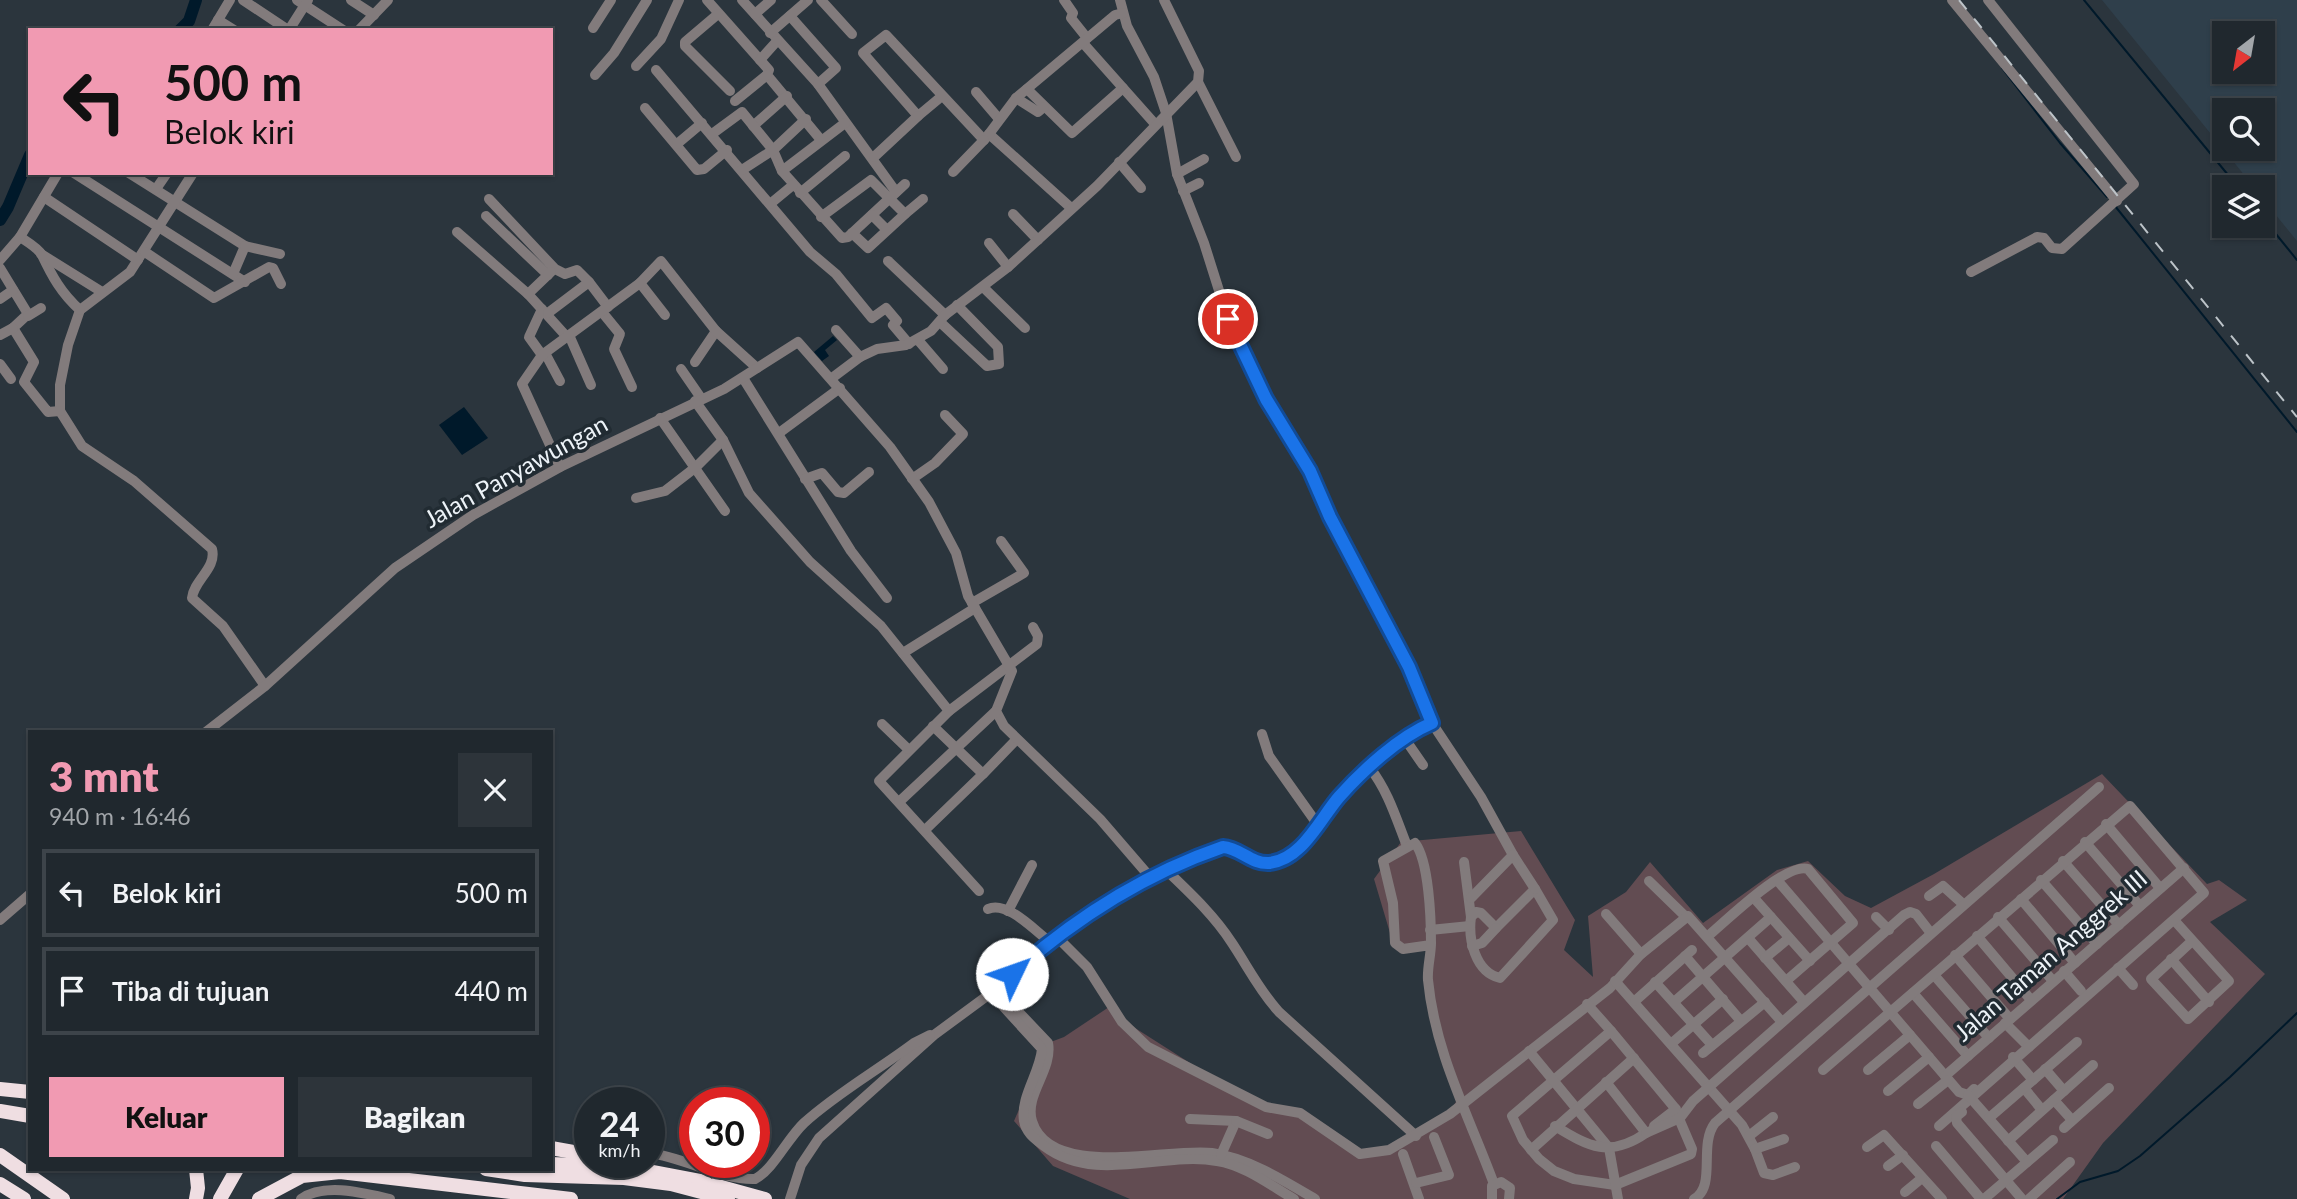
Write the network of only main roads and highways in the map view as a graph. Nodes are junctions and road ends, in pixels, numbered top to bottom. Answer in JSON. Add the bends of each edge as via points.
{"nodes":[{"id":1,"x":0,"y":1088,"type":"edge"},
{"id":2,"x":28,"y":1090,"type":"edge"},
{"id":3,"x":0,"y":1105,"type":"edge"},
{"id":4,"x":28,"y":1107,"type":"edge"},
{"id":5,"x":0,"y":1111,"type":"edge"},
{"id":6,"x":28,"y":1116,"type":"edge"},
{"id":7,"x":553,"y":1148,"type":"edge"},
{"id":8,"x":574,"y":1152,"type":"edge"},
{"id":9,"x":0,"y":1155,"type":"edge"},
{"id":10,"x":553,"y":1164,"type":"edge"},
{"id":11,"x":665,"y":1167,"type":"edge"},
{"id":12,"x":196,"y":1171,"type":"edge"},
{"id":13,"x":225,"y":1171,"type":"edge"},
{"id":14,"x":236,"y":1171,"type":"edge"},
{"id":15,"x":499,"y":1171,"type":"edge"},
{"id":16,"x":705,"y":1182,"type":"junction"},
{"id":17,"x":0,"y":1184,"type":"edge"},
{"id":18,"x":0,"y":1191,"type":"edge"},
{"id":19,"x":62,"y":1197,"type":"edge"},
{"id":20,"x":11,"y":1199,"type":"edge"},
{"id":21,"x":23,"y":1199,"type":"edge"},
{"id":22,"x":196,"y":1199,"type":"edge"},
{"id":23,"x":210,"y":1199,"type":"edge"},
{"id":24,"x":220,"y":1199,"type":"edge"},
{"id":25,"x":259,"y":1199,"type":"edge"},
{"id":26,"x":571,"y":1199,"type":"edge"},
{"id":27,"x":728,"y":1199,"type":"edge"},
{"id":28,"x":765,"y":1199,"type":"edge"}],
"edges":[{"from":1,"to":2,"type":"highway"},
{"from":3,"to":4,"type":"highway"},
{"from":5,"to":6,"type":"highway"},
{"from":7,"to":8,"type":"highway"},
{"from":9,"to":19,"type":"highway"},
{"from":10,"to":16,"type":"highway","via":[[626,1167]]},
{"from":11,"to":16,"type":"highway"},
{"from":12,"to":22,"type":"highway"},
{"from":13,"to":23,"type":"highway"},
{"from":14,"to":24,"type":"highway"},
{"from":15,"to":27,"type":"highway","via":[[624,1178]]},
{"from":16,"to":28,"type":"highway"},
{"from":17,"to":21,"type":"highway"},
{"from":18,"to":20,"type":"highway"},
{"from":25,"to":26,"type":"highway","via":[[288,1181],[325,1172]]}]}
